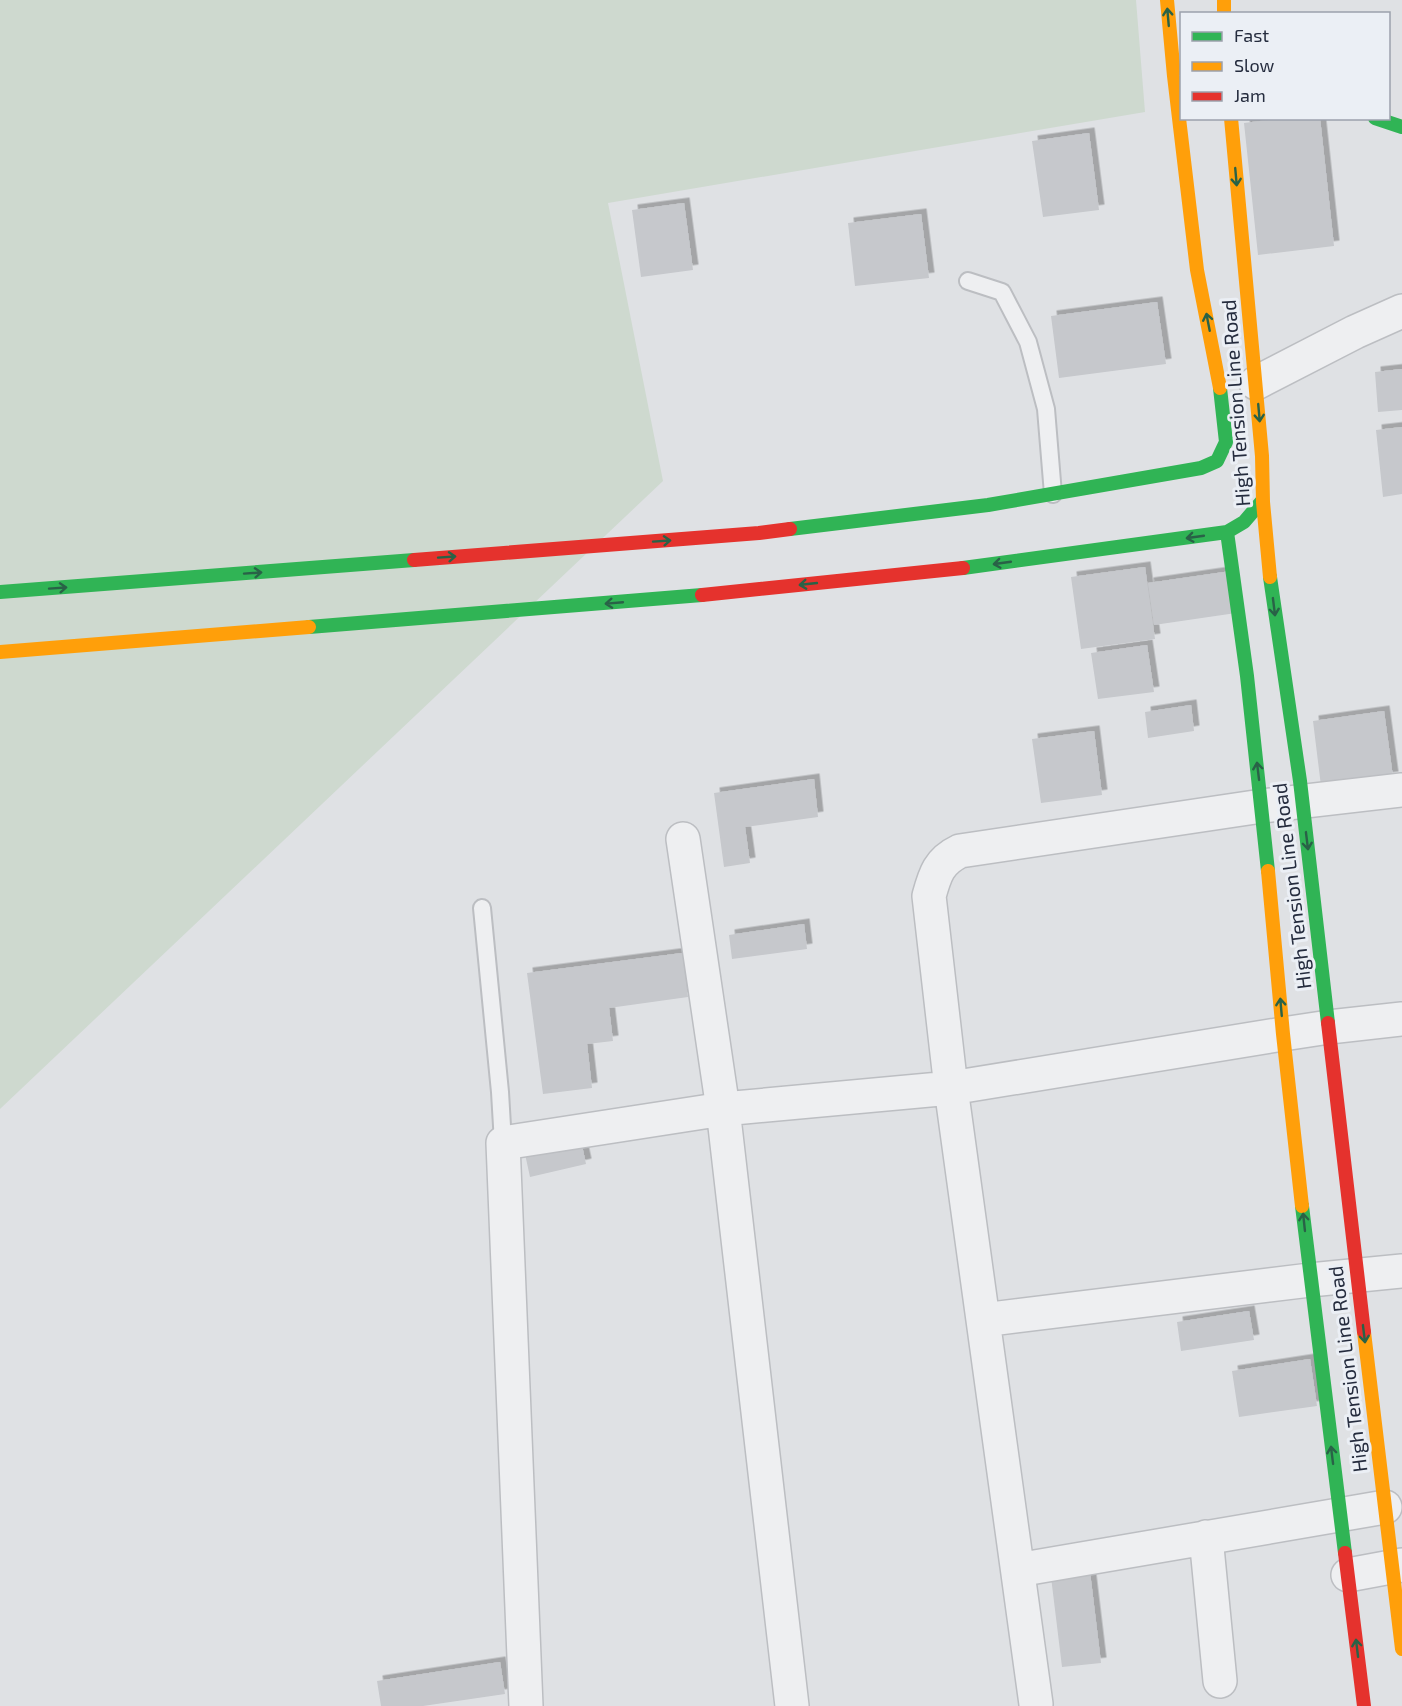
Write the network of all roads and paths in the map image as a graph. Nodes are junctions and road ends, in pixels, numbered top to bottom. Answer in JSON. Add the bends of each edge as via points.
{"nodes":[{"id":1,"x":1167,"y":0,"type":"edge"},
{"id":2,"x":1231,"y":120,"type":"edge"},
{"id":3,"x":1381,"y":120,"type":"edge"},
{"id":4,"x":1402,"y":127,"type":"edge"},
{"id":5,"x":968,"y":281,"type":"dead end"},
{"id":6,"x":1402,"y":311,"type":"edge"},
{"id":7,"x":1256,"y":382,"type":"junction"},
{"id":8,"x":1053,"y":494,"type":"junction"},
{"id":9,"x":1262,"y":501,"type":"junction"},
{"id":10,"x":1227,"y":532,"type":"junction"},
{"id":11,"x":0,"y":592,"type":"edge"},
{"id":12,"x":0,"y":652,"type":"edge"},
{"id":13,"x":1402,"y":790,"type":"edge"},
{"id":14,"x":1303,"y":801,"type":"junction"},
{"id":15,"x":1262,"y":806,"type":"junction"},
{"id":16,"x":683,"y":839,"type":"dead end"},
{"id":17,"x":482,"y":908,"type":"dead end"},
{"id":18,"x":1402,"y":1019,"type":"edge"},
{"id":19,"x":1329,"y":1027,"type":"junction"},
{"id":20,"x":1283,"y":1034,"type":"junction"},
{"id":21,"x":951,"y":1088,"type":"junction"},
{"id":22,"x":723,"y":1109,"type":"junction"},
{"id":23,"x":503,"y":1143,"type":"junction"},
{"id":24,"x":1402,"y":1271,"type":"edge"},
{"id":25,"x":1356,"y":1276,"type":"junction"},
{"id":26,"x":1310,"y":1280,"type":"junction"},
{"id":27,"x":983,"y":1320,"type":"junction"},
{"id":28,"x":1384,"y":1507,"type":"junction"},
{"id":29,"x":1340,"y":1514,"type":"junction"},
{"id":30,"x":1206,"y":1537,"type":"junction"},
{"id":31,"x":1397,"y":1566,"type":"edge"},
{"id":32,"x":1018,"y":1570,"type":"junction"},
{"id":33,"x":1347,"y":1575,"type":"junction"},
{"id":34,"x":1402,"y":1649,"type":"edge"},
{"id":35,"x":1220,"y":1681,"type":"dead end"},
{"id":36,"x":1036,"y":1704,"type":"dead end"},
{"id":37,"x":526,"y":1706,"type":"edge"},
{"id":38,"x":792,"y":1706,"type":"edge"},
{"id":39,"x":1364,"y":1706,"type":"edge"}],
"edges":[{"from":8,"to":1,"type":"main road","one_way":true,"via":[[1202,468],[1217,461],[1226,442],[1220,384],[1197,270]]},
{"from":2,"to":7,"type":"main road","name":"High Tension Line Road","one_way":true},
{"from":3,"to":4,"type":"main road"},
{"from":5,"to":8,"type":"lane","via":[[1002,292],[1028,342],[1046,409]]},
{"from":6,"to":7,"type":"street"},
{"from":7,"to":9,"type":"main road","name":"High Tension Line Road","one_way":true},
{"from":11,"to":8,"type":"main road","one_way":true,"via":[[759,533]]},
{"from":9,"to":10,"type":"main road","via":[[1244,522]]},
{"from":9,"to":14,"type":"main road","name":"High Tension Line Road","one_way":true},
{"from":10,"to":12,"type":"main road","one_way":true,"via":[[941,571],[667,599]]},
{"from":15,"to":10,"type":"main road","one_way":true},
{"from":13,"to":14,"type":"street"},
{"from":14,"to":15,"type":"street"},
{"from":14,"to":19,"type":"main road","name":"High Tension Line Road","one_way":true},
{"from":20,"to":15,"type":"main road","one_way":true},
{"from":15,"to":21,"type":"street","via":[[960,851],[942,863],[929,896]]},
{"from":16,"to":22,"type":"street"},
{"from":17,"to":23,"type":"lane"},
{"from":18,"to":19,"type":"street"},
{"from":19,"to":20,"type":"street"},
{"from":19,"to":25,"type":"main road","name":"High Tension Line Road"},
{"from":20,"to":21,"type":"street"},
{"from":26,"to":20,"type":"main road","one_way":true},
{"from":21,"to":22,"type":"street"},
{"from":21,"to":27,"type":"street"},
{"from":22,"to":23,"type":"street"},
{"from":22,"to":38,"type":"street"},
{"from":23,"to":37,"type":"street"},
{"from":24,"to":25,"type":"street"},
{"from":25,"to":26,"type":"street"},
{"from":25,"to":28,"type":"main road","name":"High Tension Line Road","one_way":true},
{"from":26,"to":27,"type":"street"},
{"from":29,"to":26,"type":"main road","one_way":true},
{"from":27,"to":32,"type":"street"},
{"from":28,"to":29,"type":"street"},
{"from":28,"to":31,"type":"main road","name":"High Tension Line Road"},
{"from":29,"to":30,"type":"street"},
{"from":29,"to":33,"type":"main road"},
{"from":30,"to":32,"type":"street"},
{"from":30,"to":35,"type":"street"},
{"from":31,"to":33,"type":"street"},
{"from":31,"to":34,"type":"main road","name":"High Tension Line Road"},
{"from":32,"to":36,"type":"street"},
{"from":39,"to":33,"type":"main road","one_way":true}]}
